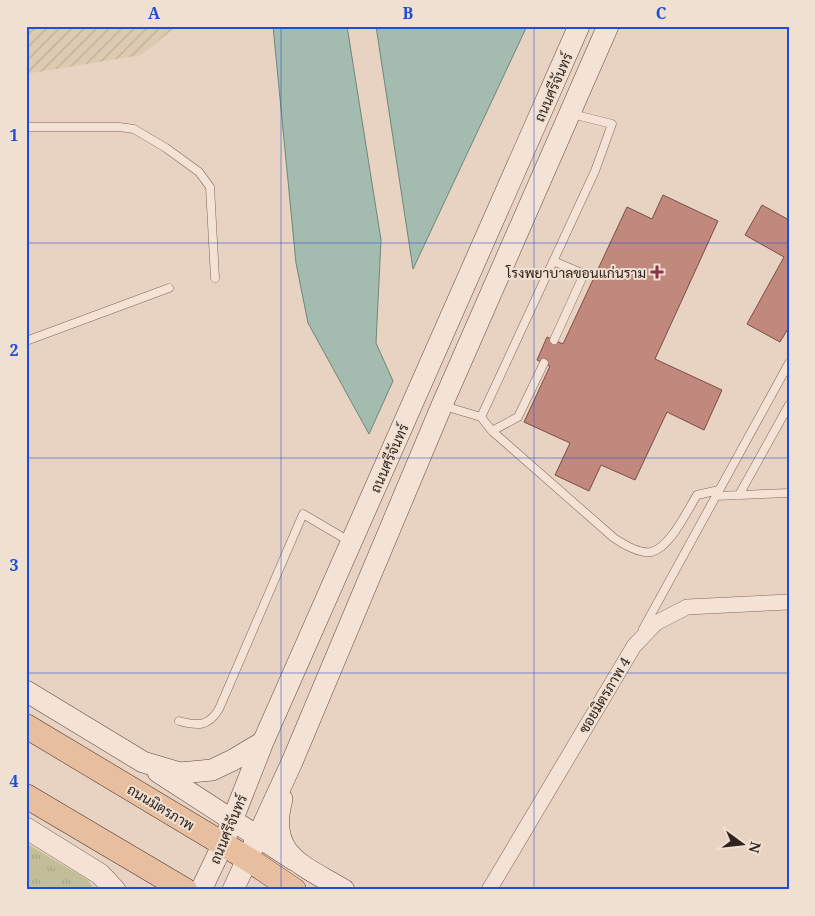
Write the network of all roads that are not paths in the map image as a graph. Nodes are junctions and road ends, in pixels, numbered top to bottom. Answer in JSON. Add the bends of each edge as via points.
{"nodes":[{"id":1,"x":579,"y":26,"type":"edge"},
{"id":2,"x":608,"y":26,"type":"edge"},
{"id":3,"x":569,"y":113,"type":"junction"},
{"id":4,"x":26,"y":127,"type":"edge"},
{"id":5,"x":553,"y":261,"type":"junction"},
{"id":6,"x":215,"y":278,"type":"dead end"},
{"id":7,"x":169,"y":288,"type":"dead end"},
{"id":8,"x":554,"y":340,"type":"dead end"},
{"id":9,"x":26,"y":342,"type":"edge"},
{"id":10,"x":544,"y":363,"type":"dead end"},
{"id":11,"x":789,"y":363,"type":"edge"},
{"id":12,"x":442,"y":405,"type":"junction"},
{"id":13,"x":789,"y":405,"type":"edge"},
{"id":14,"x":481,"y":417,"type":"junction"},
{"id":15,"x":492,"y":431,"type":"junction"},
{"id":16,"x":718,"y":493,"type":"junction"},
{"id":17,"x":789,"y":493,"type":"edge"},
{"id":18,"x":739,"y":495,"type":"junction"},
{"id":19,"x":352,"y":542,"type":"junction"},
{"id":20,"x":789,"y":602,"type":"edge"},
{"id":21,"x":634,"y":646,"type":"junction"},
{"id":22,"x":26,"y":691,"type":"edge"},
{"id":23,"x":179,"y":721,"type":"dead end"},
{"id":24,"x":26,"y":726,"type":"edge"},
{"id":25,"x":263,"y":742,"type":"junction"},
{"id":26,"x":143,"y":762,"type":"junction"},
{"id":27,"x":292,"y":762,"type":"junction"},
{"id":28,"x":26,"y":796,"type":"edge"},
{"id":29,"x":233,"y":820,"type":"junction"},
{"id":30,"x":26,"y":828,"type":"edge"},
{"id":31,"x":258,"y":837,"type":"junction"},
{"id":32,"x":223,"y":844,"type":"junction"},
{"id":33,"x":248,"y":859,"type":"junction"},
{"id":34,"x":294,"y":860,"type":"junction"},
{"id":35,"x":100,"y":874,"type":"junction"},
{"id":36,"x":115,"y":890,"type":"edge"},
{"id":37,"x":129,"y":890,"type":"edge"},
{"id":38,"x":185,"y":890,"type":"edge"},
{"id":39,"x":201,"y":890,"type":"edge"},
{"id":40,"x":233,"y":890,"type":"edge"},
{"id":41,"x":294,"y":890,"type":"edge"},
{"id":42,"x":344,"y":890,"type":"edge"},
{"id":43,"x":489,"y":890,"type":"edge"}],
"edges":[{"from":1,"to":19,"type":"main road","name":"ถนนศรีจันทร์"},
{"from":2,"to":3,"type":"main road","name":"ถนนศรีจันทร์"},
{"from":3,"to":5,"type":"lane","via":[[612,124],[595,171]]},
{"from":3,"to":12,"type":"main road","name":"ถนนศรีจันทร์"},
{"from":4,"to":6,"type":"lane","via":[[119,127],[134,130],[199,172],[210,187]]},
{"from":5,"to":8,"type":"lane","via":[[584,274]]},
{"from":5,"to":14,"type":"lane"},
{"from":7,"to":9,"type":"lane"},
{"from":10,"to":15,"type":"lane","via":[[518,417]]},
{"from":11,"to":16,"type":"lane"},
{"from":12,"to":14,"type":"lane"},
{"from":12,"to":27,"type":"main road","name":"ถนนศรีจันทร์"},
{"from":13,"to":18,"type":"lane"},
{"from":14,"to":15,"type":"lane"},
{"from":15,"to":16,"type":"lane","via":[[627,547],[650,552],[666,544],[697,496]]},
{"from":16,"to":18,"type":"lane"},
{"from":16,"to":21,"type":"lane"},
{"from":17,"to":18,"type":"lane"},
{"from":19,"to":23,"type":"lane","via":[[302,514],[219,709],[208,722]]},
{"from":19,"to":25,"type":"main road","name":"ถนนศรีจันทร์"},
{"from":20,"to":21,"type":"street","name":"ซอยมิตรภาพ 4","via":[[686,607],[656,623]]},
{"from":21,"to":43,"type":"street","name":"ซอยมิตรภาพ 4"},
{"from":22,"to":26,"type":"main road"},
{"from":24,"to":32,"type":"main road","name":"ถนนมิตรภาพ"},
{"from":25,"to":26,"type":"main road","via":[[212,770],[180,773]]},
{"from":25,"to":29,"type":"main road","name":"ถนนศรีจันทร์"},
{"from":26,"to":29,"type":"main road"},
{"from":27,"to":31,"type":"main road","name":"ถนนศรีจันทร์"},
{"from":27,"to":34,"type":"main road","via":[[278,814],[280,839]]},
{"from":28,"to":38,"type":"main road"},
{"from":29,"to":31,"type":"main road"},
{"from":29,"to":32,"type":"main road","name":"ถนนศรีจันทร์"},
{"from":30,"to":35,"type":"main road"},
{"from":31,"to":33,"type":"main road","name":"ถนนศรีจันทร์"},
{"from":31,"to":34,"type":"main road"},
{"from":32,"to":33,"type":"main road","name":"ถนนมิตรภาพ"},
{"from":32,"to":39,"type":"main road","name":"ถนนศรีจันทร์"},
{"from":33,"to":40,"type":"main road","name":"ถนนศรีจันทร์"},
{"from":33,"to":41,"type":"main road","name":"ถนนมิตรภาพ"},
{"from":34,"to":42,"type":"main road"},
{"from":35,"to":36,"type":"main road"},
{"from":35,"to":37,"type":"main road"}]}
